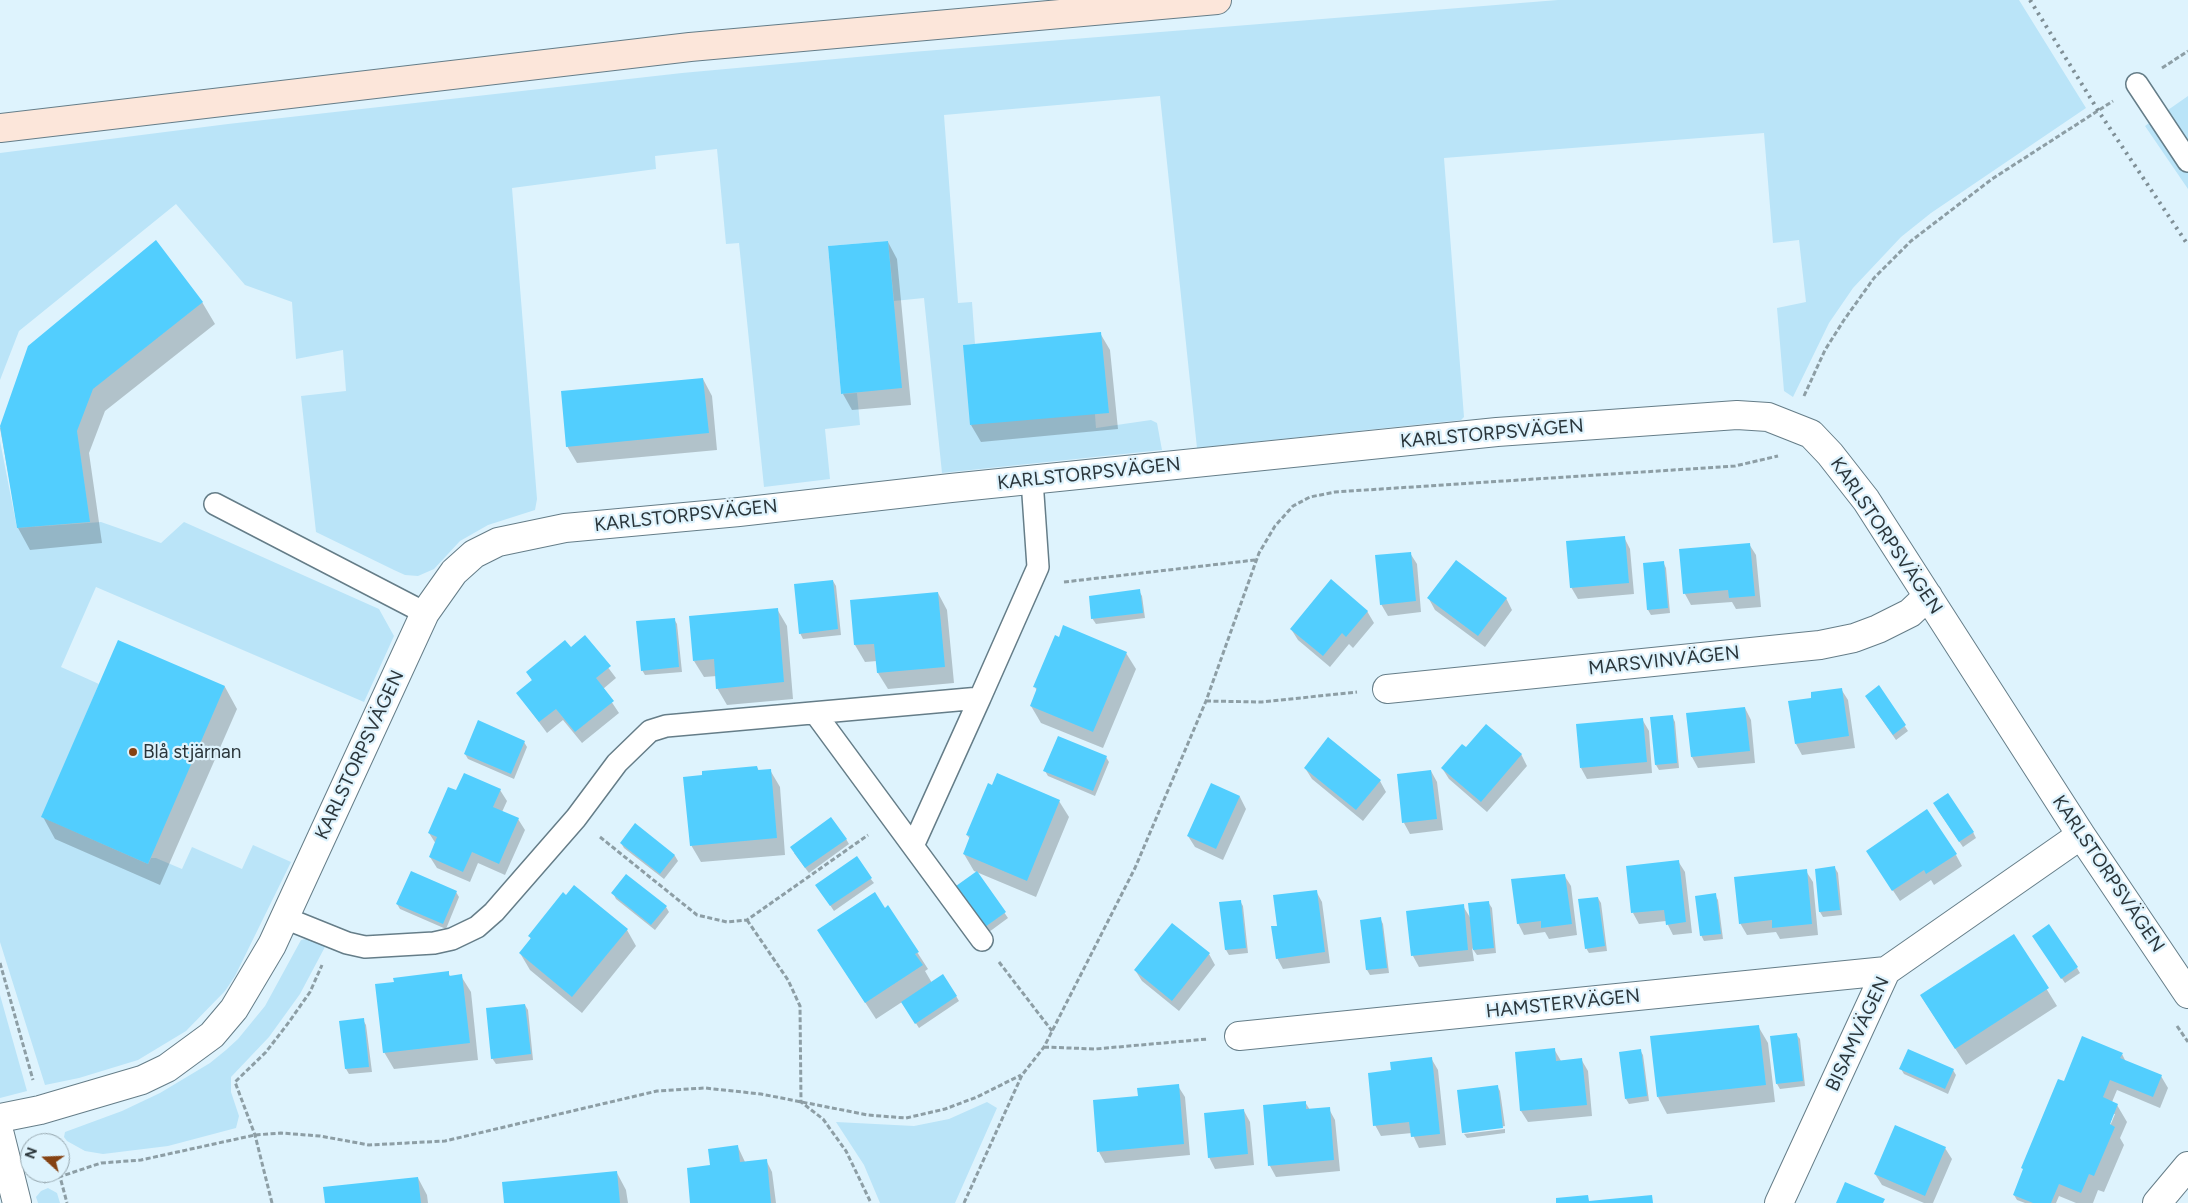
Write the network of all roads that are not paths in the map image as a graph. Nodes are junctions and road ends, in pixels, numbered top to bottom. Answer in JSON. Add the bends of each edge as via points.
{"nodes":[{"id":1,"x":1217,"y":0,"type":"edge"},
{"id":2,"x":2137,"y":84,"type":"road end"},
{"id":3,"x":0,"y":128,"type":"edge"},
{"id":4,"x":2188,"y":162,"type":"edge"},
{"id":5,"x":1032,"y":480,"type":"junction"},
{"id":6,"x":215,"y":504,"type":"dead end"},
{"id":7,"x":1928,"y":596,"type":"junction"},
{"id":8,"x":425,"y":613,"type":"junction"},
{"id":9,"x":1387,"y":688,"type":"road end"},
{"id":10,"x":980,"y":698,"type":"junction"},
{"id":11,"x":815,"y":713,"type":"junction"},
{"id":12,"x":2081,"y":835,"type":"junction"},
{"id":13,"x":912,"y":846,"type":"junction"},
{"id":14,"x":285,"y":918,"type":"junction"},
{"id":15,"x":982,"y":940,"type":"road end"},
{"id":16,"x":1886,"y":971,"type":"junction"},
{"id":17,"x":2188,"y":994,"type":"edge"},
{"id":18,"x":1239,"y":1036,"type":"road end"},
{"id":19,"x":0,"y":1118,"type":"edge"},
{"id":20,"x":0,"y":1135,"type":"edge"},
{"id":21,"x":2188,"y":1166,"type":"edge"},
{"id":22,"x":15,"y":1197,"type":"edge"},
{"id":23,"x":1780,"y":1203,"type":"edge"},
{"id":24,"x":2157,"y":1203,"type":"edge"}],
"edges":[{"from":1,"to":3,"type":"main road","via":[[690,48]]},
{"from":2,"to":4,"type":"lane"},
{"from":5,"to":7,"type":"street","name":"KARLSTORPSVÄGEN","via":[[1497,432],[1737,415],[1768,417],[1811,434],[1830,454],[1866,500]]},
{"from":5,"to":8,"type":"street","name":"KARLSTORPSVÄGEN","via":[[565,528],[533,534],[498,542],[474,554],[454,572]]},
{"from":5,"to":10,"type":"lane","via":[[1038,567]]},
{"from":6,"to":8,"type":"lane"},
{"from":7,"to":9,"type":"street","name":"MARSVINVÄGEN","via":[[1910,613],[1878,629],[1820,645]]},
{"from":7,"to":12,"type":"street","name":"KARLSTORPSVÄGEN"},
{"from":8,"to":14,"type":"street","name":"KARLSTORPSVÄGEN"},
{"from":10,"to":11,"type":"lane"},
{"from":10,"to":13,"type":"lane"},
{"from":11,"to":13,"type":"lane"},
{"from":11,"to":14,"type":"lane","via":[[666,726],[650,731],[612,769],[576,818],[494,912],[460,936],[434,943],[378,948],[334,938]]},
{"from":12,"to":16,"type":"street","name":"BISAMVÄGEN"},
{"from":12,"to":17,"type":"street","name":"KARLSTORPSVÄGEN"},
{"from":13,"to":15,"type":"lane"},
{"from":14,"to":19,"type":"street","name":"KARLSTORPSVÄGEN","via":[[234,1009],[193,1050],[142,1080],[40,1110]]},
{"from":16,"to":18,"type":"street","name":"HAMSTERVÄGEN"},
{"from":16,"to":23,"type":"street","name":"BISAMVÄGEN"},
{"from":20,"to":22,"type":"street"},
{"from":21,"to":24,"type":"street"}]}
